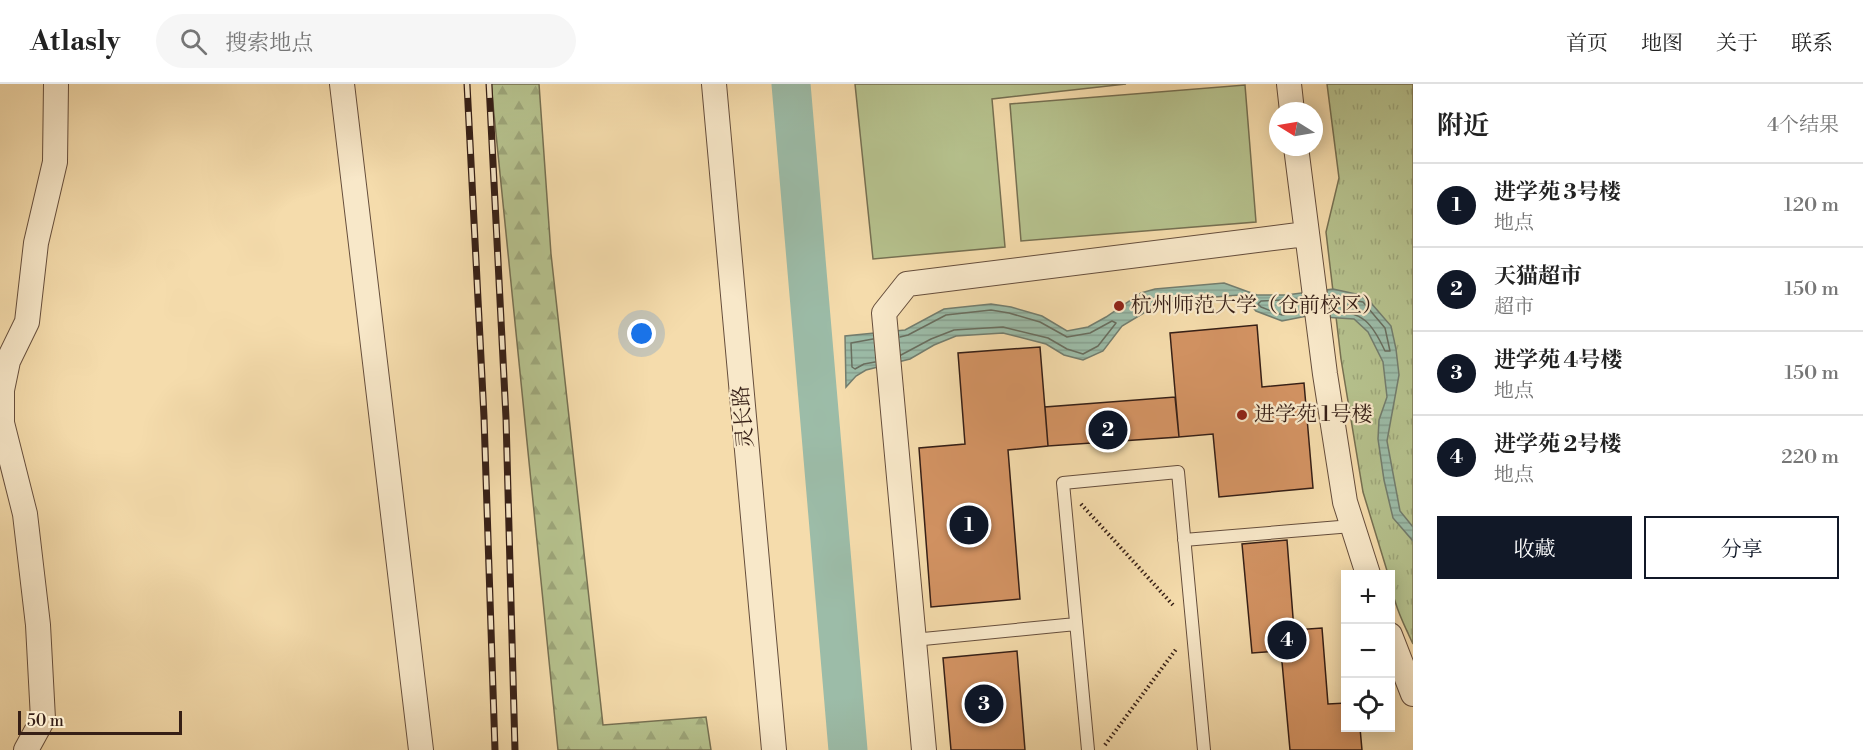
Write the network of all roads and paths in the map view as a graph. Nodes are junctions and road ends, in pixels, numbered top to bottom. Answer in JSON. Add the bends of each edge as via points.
{"nodes":[{"id":1,"x":56,"y":84,"type":"edge"},
{"id":2,"x":342,"y":84,"type":"edge"},
{"id":3,"x":714,"y":84,"type":"edge"},
{"id":4,"x":1289,"y":84,"type":"edge"},
{"id":5,"x":1291,"y":102,"type":"edge"},
{"id":6,"x":1297,"y":156,"type":"edge"},
{"id":7,"x":1306,"y":235,"type":"junction"},
{"id":8,"x":1063,"y":483,"type":"junction"},
{"id":9,"x":1352,"y":526,"type":"junction"},
{"id":10,"x":1184,"y":540,"type":"junction"},
{"id":11,"x":1367,"y":570,"type":"edge"},
{"id":12,"x":1076,"y":624,"type":"junction"},
{"id":13,"x":1193,"y":627,"type":"junction"},
{"id":14,"x":913,"y":640,"type":"junction"},
{"id":15,"x":1395,"y":648,"type":"edge"},
{"id":16,"x":1413,"y":694,"type":"edge"},
{"id":17,"x":26,"y":750,"type":"edge"},
{"id":18,"x":421,"y":750,"type":"edge"},
{"id":19,"x":774,"y":750,"type":"edge"},
{"id":20,"x":924,"y":750,"type":"edge"},
{"id":21,"x":1088,"y":750,"type":"edge"},
{"id":22,"x":1101,"y":750,"type":"edge"},
{"id":23,"x":1204,"y":750,"type":"edge"}],
"edges":[{"from":1,"to":17,"type":"street","via":[[55,162],[36,243],[27,322],[8,361],[2,390],[2,423],[25,514],[38,625],[43,719]]},
{"from":2,"to":18,"type":"street"},
{"from":3,"to":19,"type":"street","name":"灵长路"},
{"from":4,"to":5,"type":"street"},
{"from":6,"to":7,"type":"street"},
{"from":7,"to":9,"type":"street","via":[[1345,502]]},
{"from":7,"to":14,"type":"street","via":[[907,284],[884,313]]},
{"from":8,"to":10,"type":"lane","via":[[1178,472]]},
{"from":8,"to":12,"type":"lane"},
{"from":8,"to":13,"type":"path"},
{"from":9,"to":10,"type":"lane"},
{"from":9,"to":11,"type":"street"},
{"from":10,"to":13,"type":"lane"},
{"from":12,"to":14,"type":"lane"},
{"from":12,"to":21,"type":"lane"},
{"from":13,"to":22,"type":"path"},
{"from":13,"to":23,"type":"lane"},
{"from":14,"to":20,"type":"street"},
{"from":15,"to":16,"type":"street"}]}
